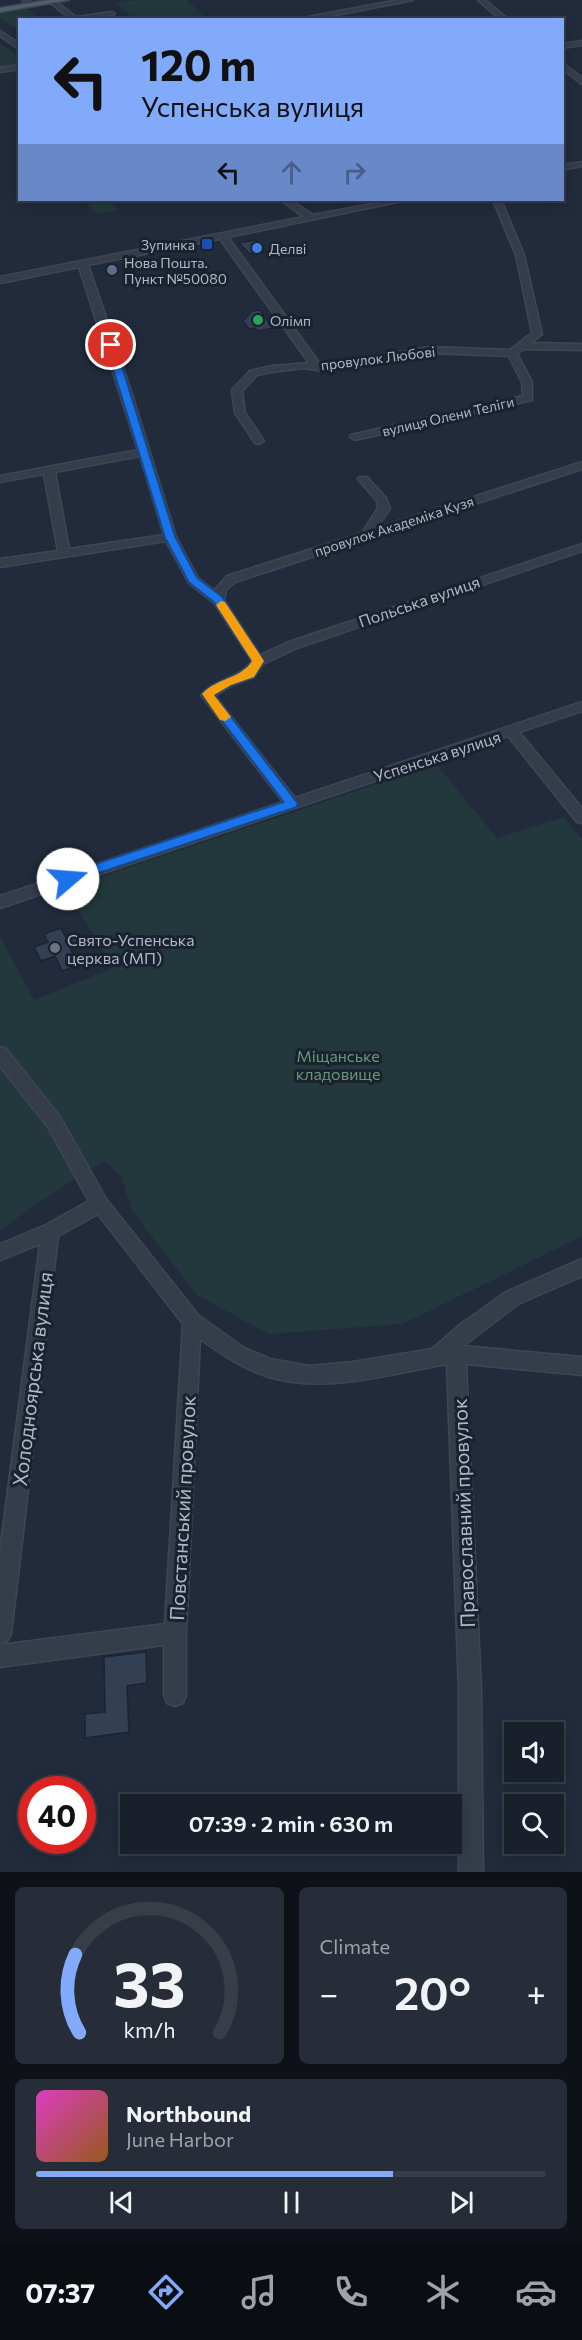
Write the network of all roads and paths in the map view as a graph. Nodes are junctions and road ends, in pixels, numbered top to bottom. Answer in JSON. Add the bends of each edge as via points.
{"nodes":[{"id":1,"x":65,"y":0,"type":"edge"},
{"id":2,"x":410,"y":0,"type":"edge"},
{"id":3,"x":481,"y":0,"type":"edge"},
{"id":4,"x":53,"y":2,"type":"junction"},
{"id":5,"x":28,"y":3,"type":"edge"},
{"id":6,"x":0,"y":10,"type":"edge"},
{"id":7,"x":112,"y":14,"type":"dead end"},
{"id":8,"x":74,"y":18,"type":"edge"},
{"id":9,"x":82,"y":18,"type":"edge"},
{"id":10,"x":306,"y":18,"type":"edge"},
{"id":11,"x":504,"y":18,"type":"edge"},
{"id":12,"x":0,"y":33,"type":"edge"},
{"id":13,"x":582,"y":43,"type":"edge"},
{"id":14,"x":18,"y":46,"type":"edge"},
{"id":15,"x":564,"y":46,"type":"edge"},
{"id":16,"x":18,"y":67,"type":"edge"},
{"id":17,"x":564,"y":67,"type":"edge"},
{"id":18,"x":0,"y":70,"type":"edge"},
{"id":19,"x":582,"y":82,"type":"edge"},
{"id":20,"x":582,"y":164,"type":"edge"},
{"id":21,"x":564,"y":168,"type":"edge"},
{"id":22,"x":286,"y":201,"type":"edge"},
{"id":23,"x":398,"y":201,"type":"edge"},
{"id":24,"x":497,"y":201,"type":"edge"},
{"id":25,"x":312,"y":219,"type":"junction"},
{"id":26,"x":223,"y":237,"type":"junction"},
{"id":27,"x":83,"y":264,"type":"junction"},
{"id":28,"x":0,"y":269,"type":"edge"},
{"id":29,"x":3,"y":279,"type":"edge"},
{"id":30,"x":582,"y":347,"type":"edge"},
{"id":31,"x":517,"y":349,"type":"junction"},
{"id":32,"x":316,"y":366,"type":"junction"},
{"id":33,"x":355,"y":437,"type":"dead end"},
{"id":34,"x":259,"y":441,"type":"dead end"},
{"id":35,"x":143,"y":452,"type":"junction"},
{"id":36,"x":582,"y":465,"type":"edge"},
{"id":37,"x":49,"y":470,"type":"junction"},
{"id":38,"x":0,"y":479,"type":"edge"},
{"id":39,"x":363,"y":479,"type":"dead end"},
{"id":40,"x":170,"y":537,"type":"junction"},
{"id":41,"x":365,"y":537,"type":"junction"},
{"id":42,"x":582,"y":548,"type":"edge"},
{"id":43,"x":64,"y":554,"type":"junction"},
{"id":44,"x":0,"y":563,"type":"edge"},
{"id":45,"x":218,"y":600,"type":"junction"},
{"id":46,"x":258,"y":661,"type":"junction"},
{"id":47,"x":582,"y":706,"type":"edge"},
{"id":48,"x":511,"y":731,"type":"junction"},
{"id":49,"x":292,"y":804,"type":"junction"},
{"id":50,"x":582,"y":818,"type":"edge"},
{"id":51,"x":0,"y":902,"type":"edge"},
{"id":52,"x":0,"y":1054,"type":"edge"},
{"id":53,"x":100,"y":1204,"type":"junction"},
{"id":54,"x":50,"y":1232,"type":"junction"},
{"id":55,"x":0,"y":1252,"type":"edge"},
{"id":56,"x":582,"y":1267,"type":"edge"},
{"id":57,"x":192,"y":1322,"type":"junction"},
{"id":58,"x":447,"y":1355,"type":"junction"},
{"id":59,"x":582,"y":1366,"type":"edge"},
{"id":60,"x":175,"y":1633,"type":"junction"},
{"id":61,"x":0,"y":1634,"type":"edge"},
{"id":62,"x":0,"y":1656,"type":"edge"},
{"id":63,"x":175,"y":1695,"type":"dead end"},
{"id":64,"x":471,"y":1872,"type":"edge"}],
"edges":[{"from":1,"to":4,"type":"main road"},
{"from":2,"to":10,"type":"street"},
{"from":3,"to":11,"type":"street"},
{"from":4,"to":5,"type":"main road"},
{"from":4,"to":8,"type":"street"},
{"from":5,"to":6,"type":"main road"},
{"from":7,"to":9,"type":"street"},
{"from":12,"to":14,"type":"street"},
{"from":13,"to":15,"type":"street"},
{"from":16,"to":18,"type":"street"},
{"from":17,"to":19,"type":"street"},
{"from":20,"to":21,"type":"street"},
{"from":22,"to":25,"type":"street"},
{"from":23,"to":25,"type":"street"},
{"from":24,"to":31,"type":"street","via":[[521,256],[537,334]]},
{"from":25,"to":26,"type":"street"},
{"from":26,"to":27,"type":"street"},
{"from":26,"to":32,"type":"street"},
{"from":27,"to":29,"type":"street"},
{"from":27,"to":35,"type":"street"},
{"from":28,"to":29,"type":"street"},
{"from":30,"to":31,"type":"street","name":"провулок Любові"},
{"from":31,"to":32,"type":"street","name":"провулок Любові","via":[[431,350],[324,368]]},
{"from":31,"to":33,"type":"street","name":"вулиця Олени Теліги","via":[[528,398]]},
{"from":32,"to":34,"type":"street","name":"провулок Любові","via":[[254,373],[237,390],[240,413]]},
{"from":35,"to":37,"type":"street"},
{"from":35,"to":40,"type":"street"},
{"from":36,"to":41,"type":"street","name":"провулок Академіка Кузя"},
{"from":37,"to":38,"type":"street"},
{"from":37,"to":43,"type":"street"},
{"from":39,"to":41,"type":"street","via":[[382,500],[384,508]]},
{"from":40,"to":43,"type":"street"},
{"from":40,"to":45,"type":"street","via":[[193,580]]},
{"from":41,"to":45,"type":"street","name":"провулок Академіка Кузя","via":[[231,579],[220,589]]},
{"from":42,"to":46,"type":"street","name":"Польська вулиця","via":[[303,641]]},
{"from":43,"to":44,"type":"street"},
{"from":45,"to":46,"type":"street"},
{"from":46,"to":49,"type":"street","via":[[250,674],[207,694]]},
{"from":47,"to":48,"type":"street","name":"Успенська вулиця"},
{"from":48,"to":49,"type":"street","name":"Успенська вулиця"},
{"from":48,"to":50,"type":"street"},
{"from":49,"to":51,"type":"street","name":"Успенська вулиця"},
{"from":52,"to":53,"type":"street","via":[[54,1122]]},
{"from":53,"to":54,"type":"street"},
{"from":53,"to":57,"type":"street"},
{"from":54,"to":55,"type":"street"},
{"from":54,"to":61,"type":"street","name":"Холодноярська вулиця"},
{"from":56,"to":58,"type":"street","via":[[512,1298],[468,1330]]},
{"from":57,"to":58,"type":"street","via":[[237,1354],[269,1368],[309,1375]]},
{"from":57,"to":60,"type":"street","name":"Повстанський провулок"},
{"from":58,"to":59,"type":"street"},
{"from":58,"to":64,"type":"street","name":"Православний провулок","via":[[470,1690]]},
{"from":60,"to":62,"type":"street"},
{"from":60,"to":63,"type":"street","name":"Повстанський провулок"}]}
